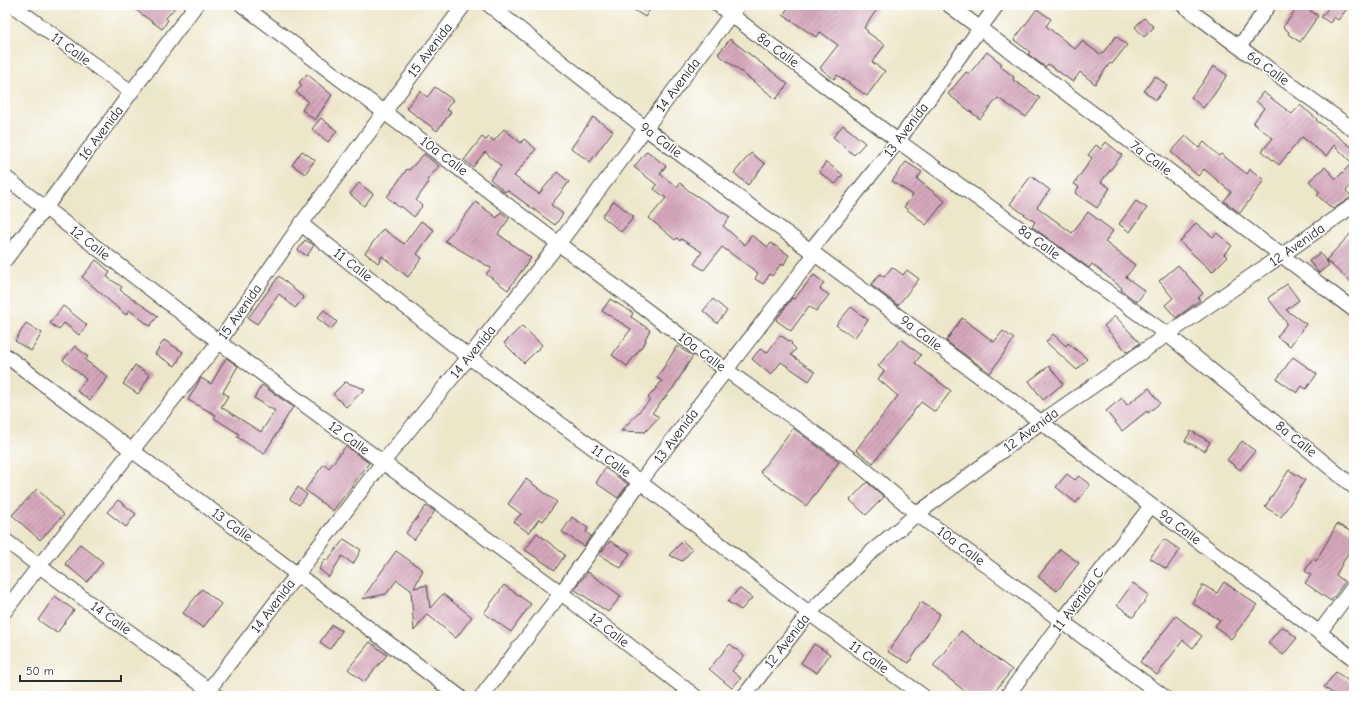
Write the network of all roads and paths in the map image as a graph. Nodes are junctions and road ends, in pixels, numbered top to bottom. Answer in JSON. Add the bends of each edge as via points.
{"nodes":[{"id":1,"x":12,"y":5,"type":"edge"},
{"id":2,"x":196,"y":5,"type":"edge"},
{"id":3,"x":242,"y":5,"type":"edge"},
{"id":4,"x":464,"y":5,"type":"edge"},
{"id":5,"x":489,"y":5,"type":"edge"},
{"id":6,"x":718,"y":5,"type":"edge"},
{"id":7,"x":949,"y":5,"type":"edge"},
{"id":8,"x":997,"y":5,"type":"edge"},
{"id":9,"x":1183,"y":5,"type":"edge"},
{"id":10,"x":1269,"y":5,"type":"edge"},
{"id":11,"x":735,"y":10,"type":"edge"},
{"id":12,"x":980,"y":28,"type":"junction"},
{"id":13,"x":1239,"y":47,"type":"junction"},
{"id":14,"x":131,"y":92,"type":"junction"},
{"id":15,"x":385,"y":111,"type":"junction"},
{"id":16,"x":645,"y":128,"type":"junction"},
{"id":17,"x":1354,"y":130,"type":"edge"},
{"id":18,"x":898,"y":141,"type":"junction"},
{"id":19,"x":5,"y":177,"type":"edge"},
{"id":20,"x":1354,"y":204,"type":"edge"},
{"id":21,"x":45,"y":208,"type":"junction"},
{"id":22,"x":301,"y":224,"type":"junction"},
{"id":23,"x":559,"y":243,"type":"junction"},
{"id":24,"x":812,"y":252,"type":"junction"},
{"id":25,"x":1281,"y":256,"type":"junction"},
{"id":26,"x":5,"y":260,"type":"edge"},
{"id":27,"x":1354,"y":310,"type":"edge"},
{"id":28,"x":1168,"y":335,"type":"junction"},
{"id":29,"x":219,"y":342,"type":"junction"},
{"id":30,"x":5,"y":354,"type":"edge"},
{"id":31,"x":470,"y":357,"type":"junction"},
{"id":32,"x":726,"y":370,"type":"junction"},
{"id":33,"x":1042,"y":422,"type":"junction"},
{"id":34,"x":131,"y":450,"type":"junction"},
{"id":35,"x":382,"y":462,"type":"junction"},
{"id":36,"x":640,"y":482,"type":"junction"},
{"id":37,"x":1354,"y":487,"type":"edge"},
{"id":38,"x":1151,"y":506,"type":"junction"},
{"id":39,"x":917,"y":514,"type":"junction"},
{"id":40,"x":5,"y":540,"type":"edge"},
{"id":41,"x":39,"y":566,"type":"junction"},
{"id":42,"x":298,"y":573,"type":"junction"},
{"id":43,"x":1354,"y":586,"type":"edge"},
{"id":44,"x":561,"y":593,"type":"junction"},
{"id":45,"x":5,"y":611,"type":"edge"},
{"id":46,"x":809,"y":613,"type":"junction"},
{"id":47,"x":1062,"y":621,"type":"junction"},
{"id":48,"x":1319,"y":633,"type":"junction"},
{"id":49,"x":1354,"y":659,"type":"edge"},
{"id":50,"x":210,"y":694,"type":"edge"},
{"id":51,"x":459,"y":696,"type":"edge"},
{"id":52,"x":482,"y":696,"type":"edge"},
{"id":53,"x":695,"y":696,"type":"edge"},
{"id":54,"x":744,"y":696,"type":"edge"},
{"id":55,"x":923,"y":696,"type":"edge"},
{"id":56,"x":1007,"y":696,"type":"edge"},
{"id":57,"x":1163,"y":696,"type":"edge"}],
"edges":[{"from":1,"to":14,"type":"street","name":"11 Calle"},
{"from":2,"to":14,"type":"street","name":"16 Avenida"},
{"from":3,"to":15,"type":"street","name":"10a Calle"},
{"from":4,"to":15,"type":"street","name":"15 Avenida"},
{"from":5,"to":16,"type":"street","name":"9a Calle"},
{"from":6,"to":11,"type":"street","name":"8a Calle"},
{"from":7,"to":12,"type":"street","name":"7a Calle"},
{"from":8,"to":12,"type":"street","name":"13 Avenida"},
{"from":9,"to":13,"type":"street","name":"6a Calle"},
{"from":10,"to":13,"type":"street"},
{"from":11,"to":16,"type":"street","name":"14 Avenida"},
{"from":11,"to":18,"type":"street","name":"8a Calle"},
{"from":12,"to":18,"type":"street","name":"13 Avenida"},
{"from":12,"to":25,"type":"street","name":"7a Calle"},
{"from":13,"to":17,"type":"street","name":"6a Calle"},
{"from":14,"to":21,"type":"street","name":"16 Avenida"},
{"from":15,"to":22,"type":"street","name":"15 Avenida"},
{"from":15,"to":23,"type":"street","name":"10a Calle"},
{"from":16,"to":23,"type":"street","name":"14 Avenida"},
{"from":16,"to":24,"type":"street","name":"9a Calle"},
{"from":18,"to":24,"type":"street","name":"13 Avenida"},
{"from":18,"to":28,"type":"street","name":"8a Calle"},
{"from":19,"to":21,"type":"street","name":"12 Calle"},
{"from":20,"to":25,"type":"street","name":"12 Avenida"},
{"from":21,"to":26,"type":"street","name":"16 Avenida"},
{"from":21,"to":29,"type":"street","name":"12 Calle"},
{"from":22,"to":29,"type":"street","name":"15 Avenida"},
{"from":22,"to":31,"type":"street","name":"11 Calle"},
{"from":23,"to":31,"type":"street","name":"14 Avenida"},
{"from":23,"to":32,"type":"street","name":"10a Calle"},
{"from":24,"to":32,"type":"street","name":"13 Avenida"},
{"from":24,"to":33,"type":"street","name":"9a Calle"},
{"from":25,"to":27,"type":"street","name":"7a Calle"},
{"from":25,"to":28,"type":"street","name":"12 Avenida"},
{"from":28,"to":33,"type":"street","name":"12 Avenida"},
{"from":28,"to":37,"type":"street","name":"8a Calle"},
{"from":29,"to":34,"type":"street","name":"15 Avenida"},
{"from":29,"to":35,"type":"street","name":"12 Calle"},
{"from":30,"to":34,"type":"street","name":"13 Calle"},
{"from":31,"to":35,"type":"street","name":"14 Avenida"},
{"from":31,"to":36,"type":"street","name":"11 Calle"},
{"from":32,"to":36,"type":"street","name":"13 Avenida"},
{"from":32,"to":39,"type":"street","name":"10a Calle","via":[[861,466]]},
{"from":33,"to":38,"type":"street","name":"9a Calle"},
{"from":33,"to":39,"type":"street","name":"12 Avenida"},
{"from":34,"to":41,"type":"street","name":"15 Avenida"},
{"from":34,"to":42,"type":"street","name":"13 Calle"},
{"from":35,"to":42,"type":"street","name":"14 Avenida"},
{"from":35,"to":44,"type":"street","name":"12 Calle"},
{"from":36,"to":44,"type":"street","name":"13 Avenida"},
{"from":36,"to":46,"type":"street","name":"11 Calle"},
{"from":38,"to":47,"type":"street","name":"11 Avenida C"},
{"from":38,"to":48,"type":"street","name":"9a Calle"},
{"from":39,"to":46,"type":"street","name":"12 Avenida","via":[[869,554]]},
{"from":39,"to":47,"type":"street","name":"10a Calle"},
{"from":40,"to":41,"type":"street","name":"14 Calle"},
{"from":41,"to":45,"type":"street","name":"15 Avenida"},
{"from":41,"to":50,"type":"street","name":"14 Calle"},
{"from":42,"to":50,"type":"street","name":"14 Avenida"},
{"from":42,"to":51,"type":"street","name":"13 Calle"},
{"from":43,"to":48,"type":"street"},
{"from":44,"to":52,"type":"street","name":"13 Avenida"},
{"from":44,"to":53,"type":"street","name":"12 Calle"},
{"from":46,"to":54,"type":"street","name":"12 Avenida"},
{"from":46,"to":55,"type":"street","name":"11 Calle"},
{"from":47,"to":56,"type":"street","name":"11 Avenida C"},
{"from":47,"to":57,"type":"street","name":"10a Calle"},
{"from":48,"to":49,"type":"street","name":"9a Calle"}]}
